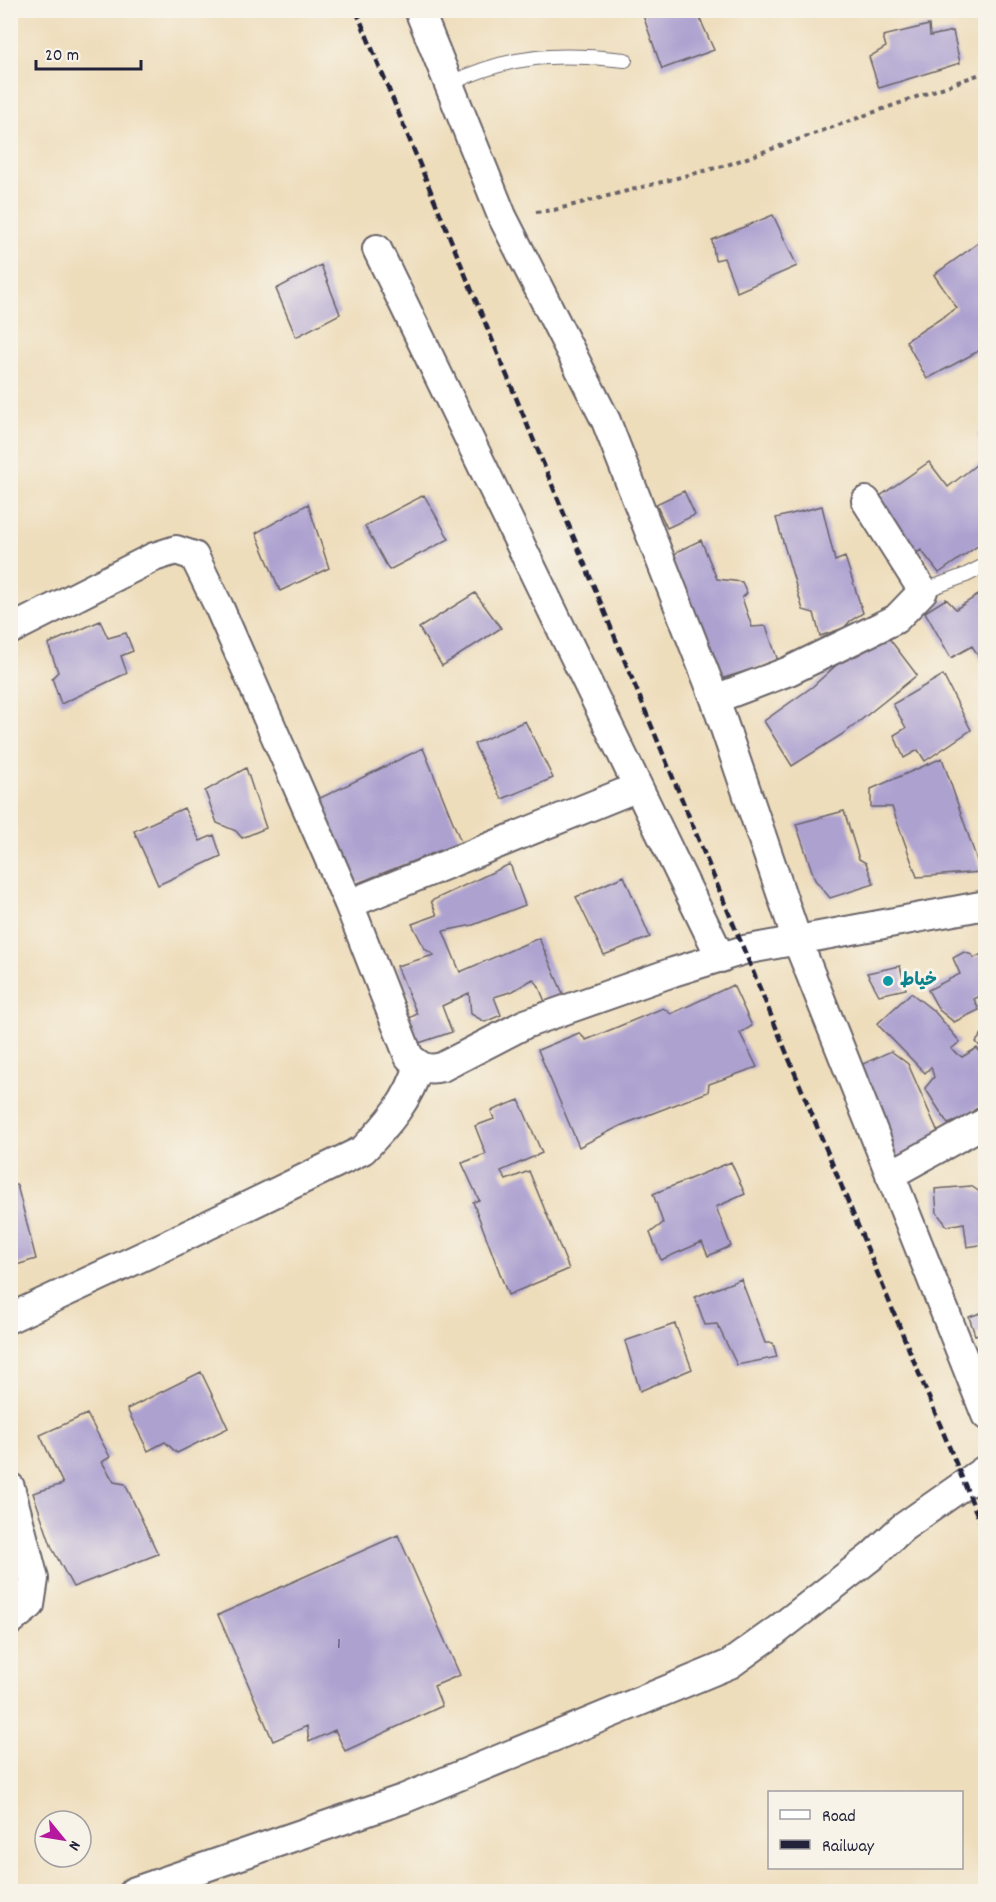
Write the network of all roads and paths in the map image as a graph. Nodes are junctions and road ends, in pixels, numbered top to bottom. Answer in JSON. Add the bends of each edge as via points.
{"nodes":[{"id":1,"x":419,"y":10,"type":"edge"},
{"id":2,"x":625,"y":60,"type":"dead end"},
{"id":3,"x":986,"y":72,"type":"edge"},
{"id":4,"x":449,"y":84,"type":"junction"},
{"id":5,"x":502,"y":216,"type":"junction"},
{"id":6,"x":377,"y":249,"type":"dead end"},
{"id":7,"x":866,"y":501,"type":"dead end"},
{"id":8,"x":986,"y":565,"type":"edge"},
{"id":9,"x":923,"y":591,"type":"junction"},
{"id":10,"x":10,"y":630,"type":"edge"},
{"id":11,"x":715,"y":699,"type":"junction"},
{"id":12,"x":638,"y":787,"type":"junction"},
{"id":13,"x":349,"y":904,"type":"junction"},
{"id":14,"x":986,"y":905,"type":"edge"},
{"id":15,"x":797,"y":940,"type":"junction"},
{"id":16,"x":721,"y":958,"type":"junction"},
{"id":17,"x":419,"y":1065,"type":"junction"},
{"id":18,"x":986,"y":1122,"type":"edge"},
{"id":19,"x":890,"y":1175,"type":"junction"},
{"id":20,"x":10,"y":1318,"type":"edge"},
{"id":21,"x":986,"y":1415,"type":"edge"},
{"id":22,"x":986,"y":1469,"type":"edge"},
{"id":23,"x":10,"y":1487,"type":"edge"},
{"id":24,"x":10,"y":1621,"type":"edge"},
{"id":25,"x":133,"y":1892,"type":"edge"}],
"edges":[{"from":1,"to":4,"type":"street"},
{"from":2,"to":4,"type":"lane","via":[[556,56],[518,59],[476,71]]},
{"from":3,"to":5,"type":"path","via":[[727,165],[554,210]]},
{"from":4,"to":5,"type":"street"},
{"from":5,"to":11,"type":"street","via":[[606,421]]},
{"from":6,"to":12,"type":"street"},
{"from":7,"to":9,"type":"street"},
{"from":8,"to":9,"type":"lane"},
{"from":9,"to":11,"type":"street","via":[[896,619],[789,671]]},
{"from":10,"to":13,"type":"street","via":[[154,557],[176,550],[194,556]]},
{"from":11,"to":15,"type":"street"},
{"from":12,"to":13,"type":"street"},
{"from":12,"to":16,"type":"street"},
{"from":13,"to":17,"type":"street","via":[[409,1057]]},
{"from":14,"to":15,"type":"street"},
{"from":15,"to":16,"type":"street"},
{"from":15,"to":19,"type":"street"},
{"from":16,"to":17,"type":"street","via":[[525,1024],[442,1067],[430,1070]]},
{"from":17,"to":20,"type":"street","via":[[413,1086],[386,1126],[363,1150]]},
{"from":18,"to":19,"type":"street"},
{"from":19,"to":21,"type":"street"},
{"from":22,"to":25,"type":"street","via":[[902,1528],[872,1556],[730,1664],[404,1799]]},
{"from":23,"to":24,"type":"street","via":[[34,1579],[30,1605]]}]}
